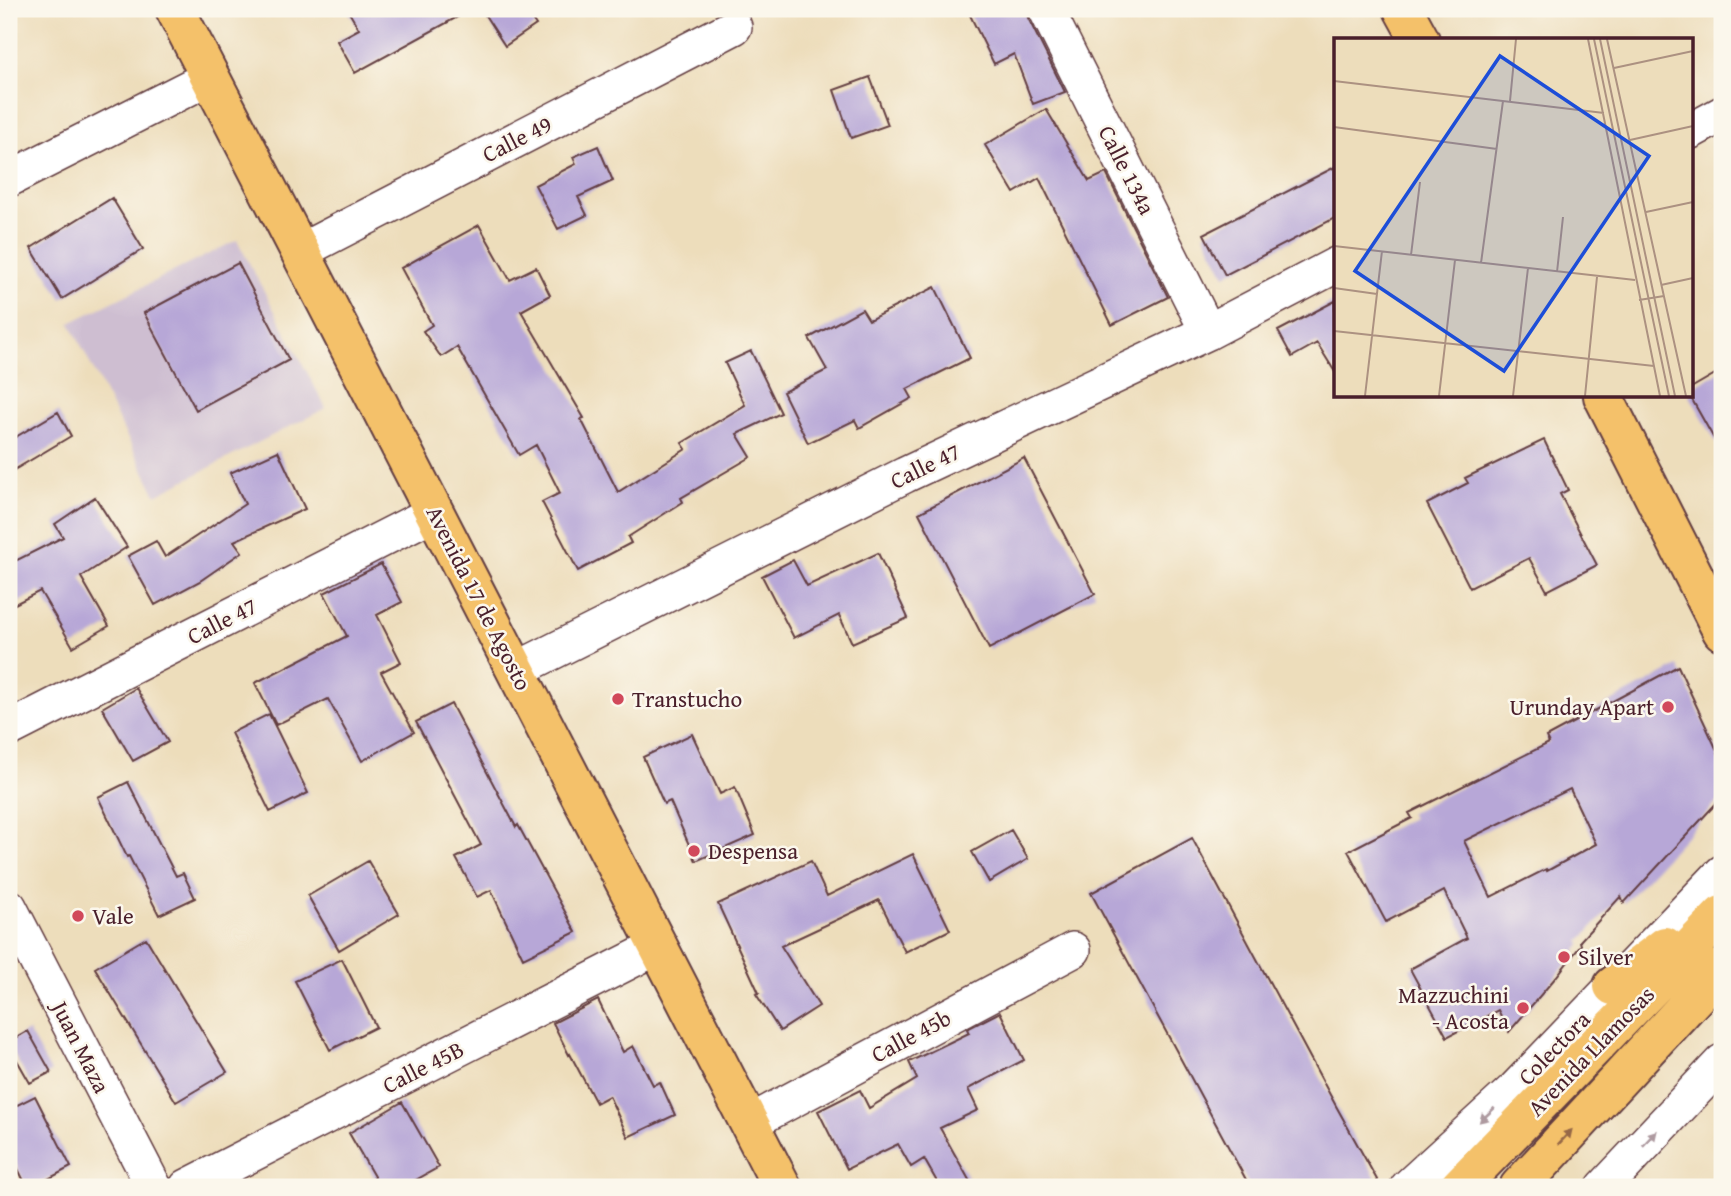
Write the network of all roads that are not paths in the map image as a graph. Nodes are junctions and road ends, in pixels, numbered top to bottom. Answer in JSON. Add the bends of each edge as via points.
{"nodes":[{"id":1,"x":175,"y":9,"type":"edge"},
{"id":2,"x":1046,"y":9,"type":"edge"},
{"id":3,"x":1404,"y":9,"type":"edge"},
{"id":4,"x":734,"y":27,"type":"dead end"},
{"id":5,"x":1419,"y":38,"type":"edge"},
{"id":6,"x":210,"y":77,"type":"junction"},
{"id":7,"x":1722,"y":114,"type":"edge"},
{"id":8,"x":1692,"y":130,"type":"edge"},
{"id":9,"x":9,"y":179,"type":"edge"},
{"id":10,"x":300,"y":251,"type":"junction"},
{"id":11,"x":1334,"y":266,"type":"edge"},
{"id":12,"x":1208,"y":332,"type":"junction"},
{"id":13,"x":1604,"y":397,"type":"edge"},
{"id":14,"x":435,"y":512,"type":"junction"},
{"id":15,"x":1722,"y":631,"type":"edge"},
{"id":16,"x":516,"y":670,"type":"junction"},
{"id":17,"x":9,"y":729,"type":"edge"},
{"id":18,"x":1722,"y":873,"type":"edge"},
{"id":19,"x":1722,"y":902,"type":"edge"},
{"id":20,"x":9,"y":907,"type":"edge"},
{"id":21,"x":1722,"y":915,"type":"edge"},
{"id":22,"x":659,"y":946,"type":"junction"},
{"id":23,"x":1073,"y":950,"type":"dead end"},
{"id":24,"x":1722,"y":968,"type":"edge"},
{"id":25,"x":1613,"y":986,"type":"junction"},
{"id":26,"x":1722,"y":1062,"type":"edge"},
{"id":27,"x":749,"y":1123,"type":"junction"},
{"id":28,"x":154,"y":1187,"type":"edge"},
{"id":29,"x":187,"y":1187,"type":"edge"},
{"id":30,"x":782,"y":1187,"type":"edge"},
{"id":31,"x":1408,"y":1187,"type":"edge"},
{"id":32,"x":1460,"y":1187,"type":"edge"},
{"id":33,"x":1519,"y":1187,"type":"edge"},
{"id":34,"x":1604,"y":1187,"type":"edge"}],
"edges":[{"from":1,"to":6,"type":"main road","name":"Avenida 17 de Agosto"},
{"from":2,"to":12,"type":"street","name":"Calle 134a"},
{"from":3,"to":5,"type":"main road"},
{"from":4,"to":10,"type":"street","name":"Calle 49"},
{"from":6,"to":9,"type":"street"},
{"from":6,"to":10,"type":"main road","name":"Avenida 17 de Agosto"},
{"from":7,"to":8,"type":"street"},
{"from":10,"to":14,"type":"main road","name":"Avenida 17 de Agosto"},
{"from":11,"to":12,"type":"street","name":"Calle 47"},
{"from":12,"to":16,"type":"street","name":"Calle 47","via":[[905,475]]},
{"from":13,"to":15,"type":"main road"},
{"from":14,"to":16,"type":"main road","name":"Avenida 17 de Agosto"},
{"from":14,"to":17,"type":"street","name":"Calle 47"},
{"from":16,"to":22,"type":"main road","name":"Avenida 17 de Agosto"},
{"from":18,"to":25,"type":"street","name":"Colectora"},
{"from":19,"to":25,"type":"main road"},
{"from":20,"to":28,"type":"street","name":"Juan Maza"},
{"from":21,"to":32,"type":"main road","name":"Avenida Llamosas"},
{"from":22,"to":27,"type":"main road","name":"Avenida 17 de Agosto"},
{"from":22,"to":29,"type":"street","name":"Calle 45B"},
{"from":23,"to":27,"type":"street","name":"Calle 45b"},
{"from":33,"to":24,"type":"main road","name":"Avenida Llamosas","one_way":true},
{"from":25,"to":31,"type":"street","name":"Colectora","one_way":true,"via":[[1515,1088]]},
{"from":34,"to":26,"type":"street","one_way":true},
{"from":27,"to":30,"type":"main road","name":"Avenida 17 de Agosto"}]}
